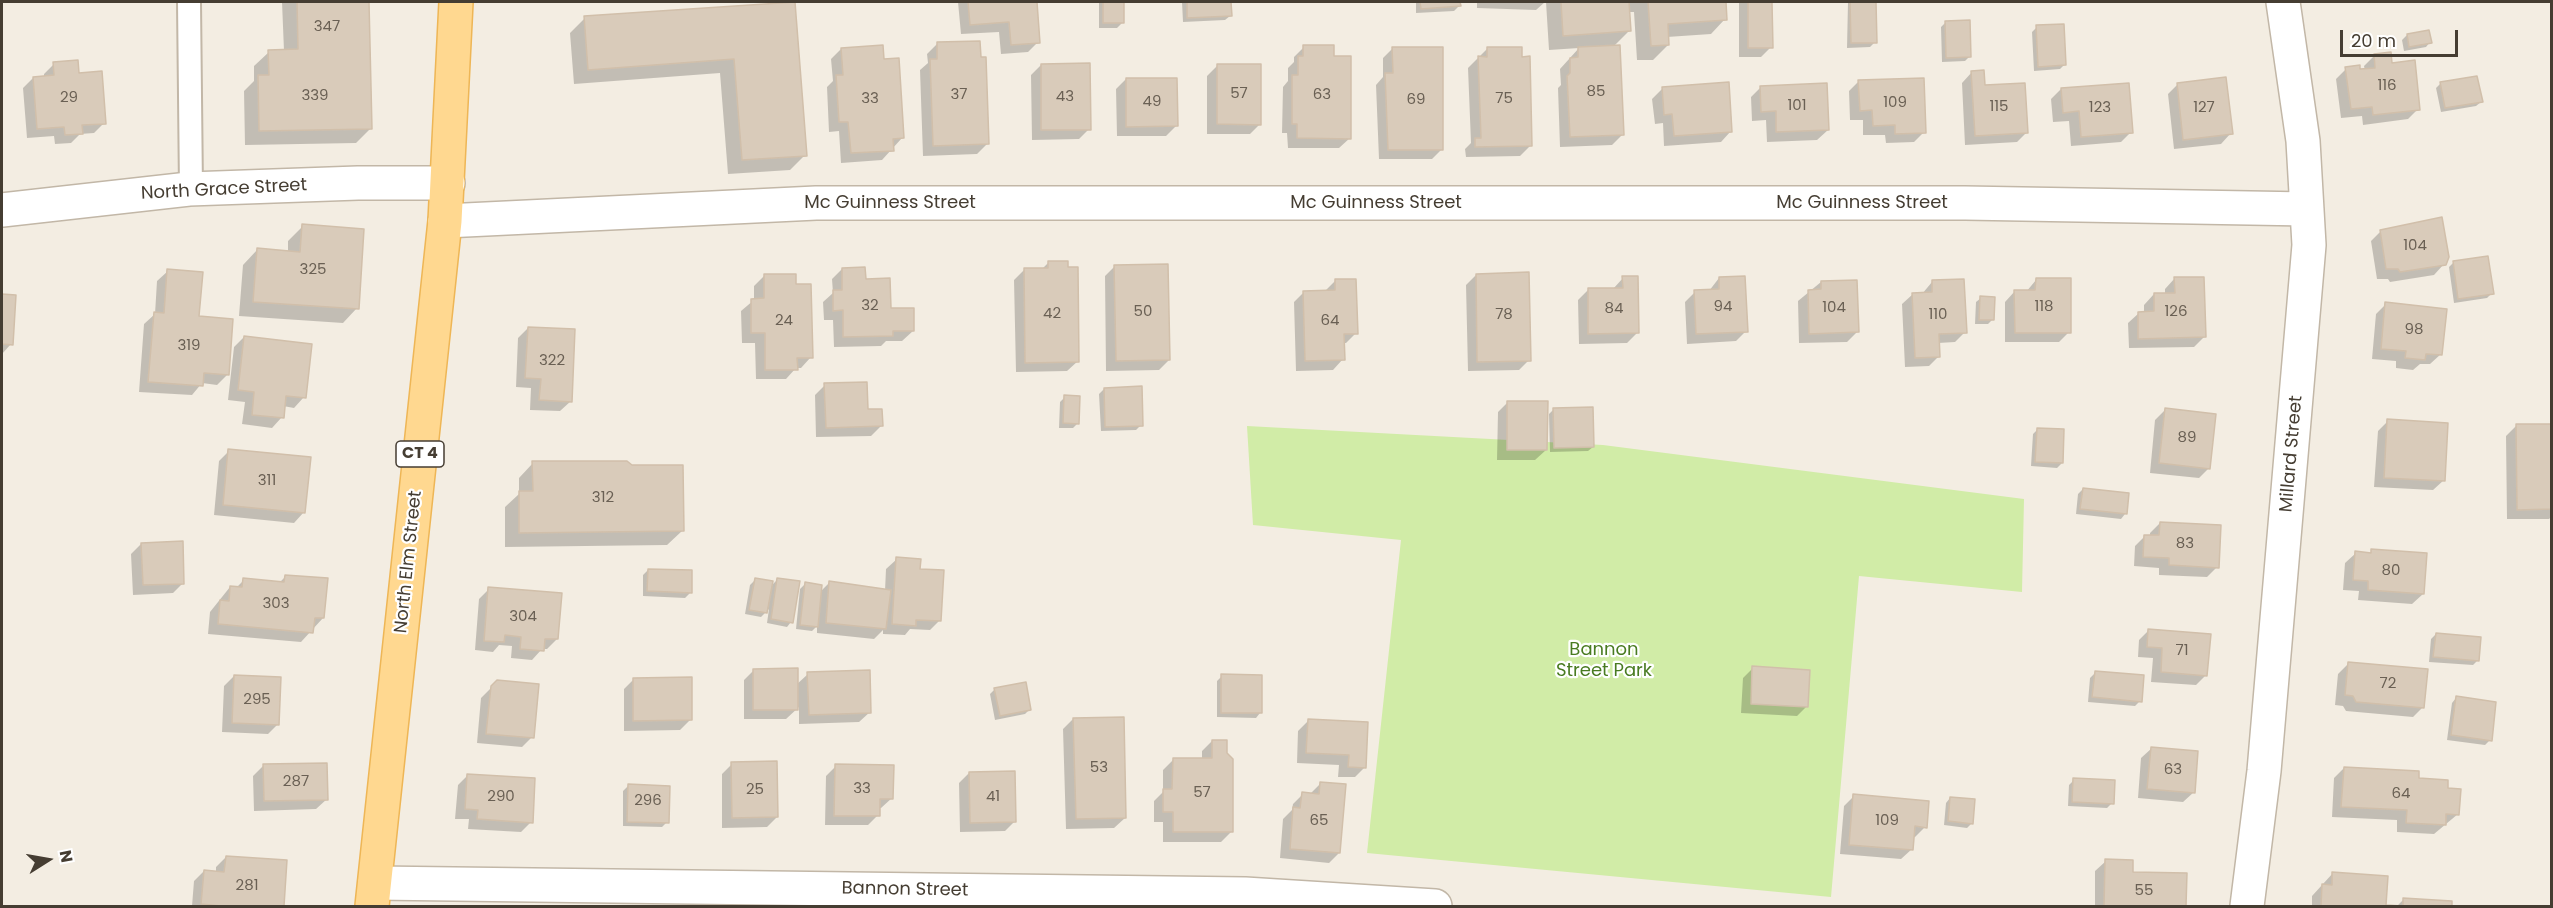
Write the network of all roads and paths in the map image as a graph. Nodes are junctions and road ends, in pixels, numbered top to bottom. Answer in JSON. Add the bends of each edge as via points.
{"nodes":[{"id":1,"x":189,"y":2,"type":"edge"},
{"id":2,"x":456,"y":2,"type":"edge"},
{"id":3,"x":2283,"y":2,"type":"edge"},
{"id":4,"x":448,"y":183,"type":"junction"},
{"id":5,"x":191,"y":190,"type":"junction"},
{"id":6,"x":2307,"y":209,"type":"junction"},
{"id":7,"x":2,"y":210,"type":"edge"},
{"id":8,"x":445,"y":221,"type":"junction"},
{"id":9,"x":374,"y":895,"type":"edge"},
{"id":10,"x":1435,"y":906,"type":"edge"},
{"id":11,"x":2247,"y":906,"type":"edge"}],
"edges":[{"from":1,"to":5,"type":"lane"},
{"from":2,"to":4,"type":"main road","name":"North Elm Street","number":"CT 4"},
{"from":3,"to":6,"type":"street","name":"Millard Street","via":[[2304,141]]},
{"from":4,"to":5,"type":"street","name":"North Grace Street"},
{"from":4,"to":8,"type":"main road","name":"North Elm Street","number":"CT 4"},
{"from":5,"to":7,"type":"street","name":"North Grace Street"},
{"from":6,"to":8,"type":"street","name":"Mc Guinness Street","via":[[1965,203],[816,203]]},
{"from":6,"to":11,"type":"street","name":"Millard Street","via":[[2310,245],[2302,350],[2264,771]]},
{"from":8,"to":9,"type":"main road","name":"North Elm Street","number":"CT 4"},
{"from":9,"to":10,"type":"street","name":"Bannon Street","via":[[1245,894]]}]}
